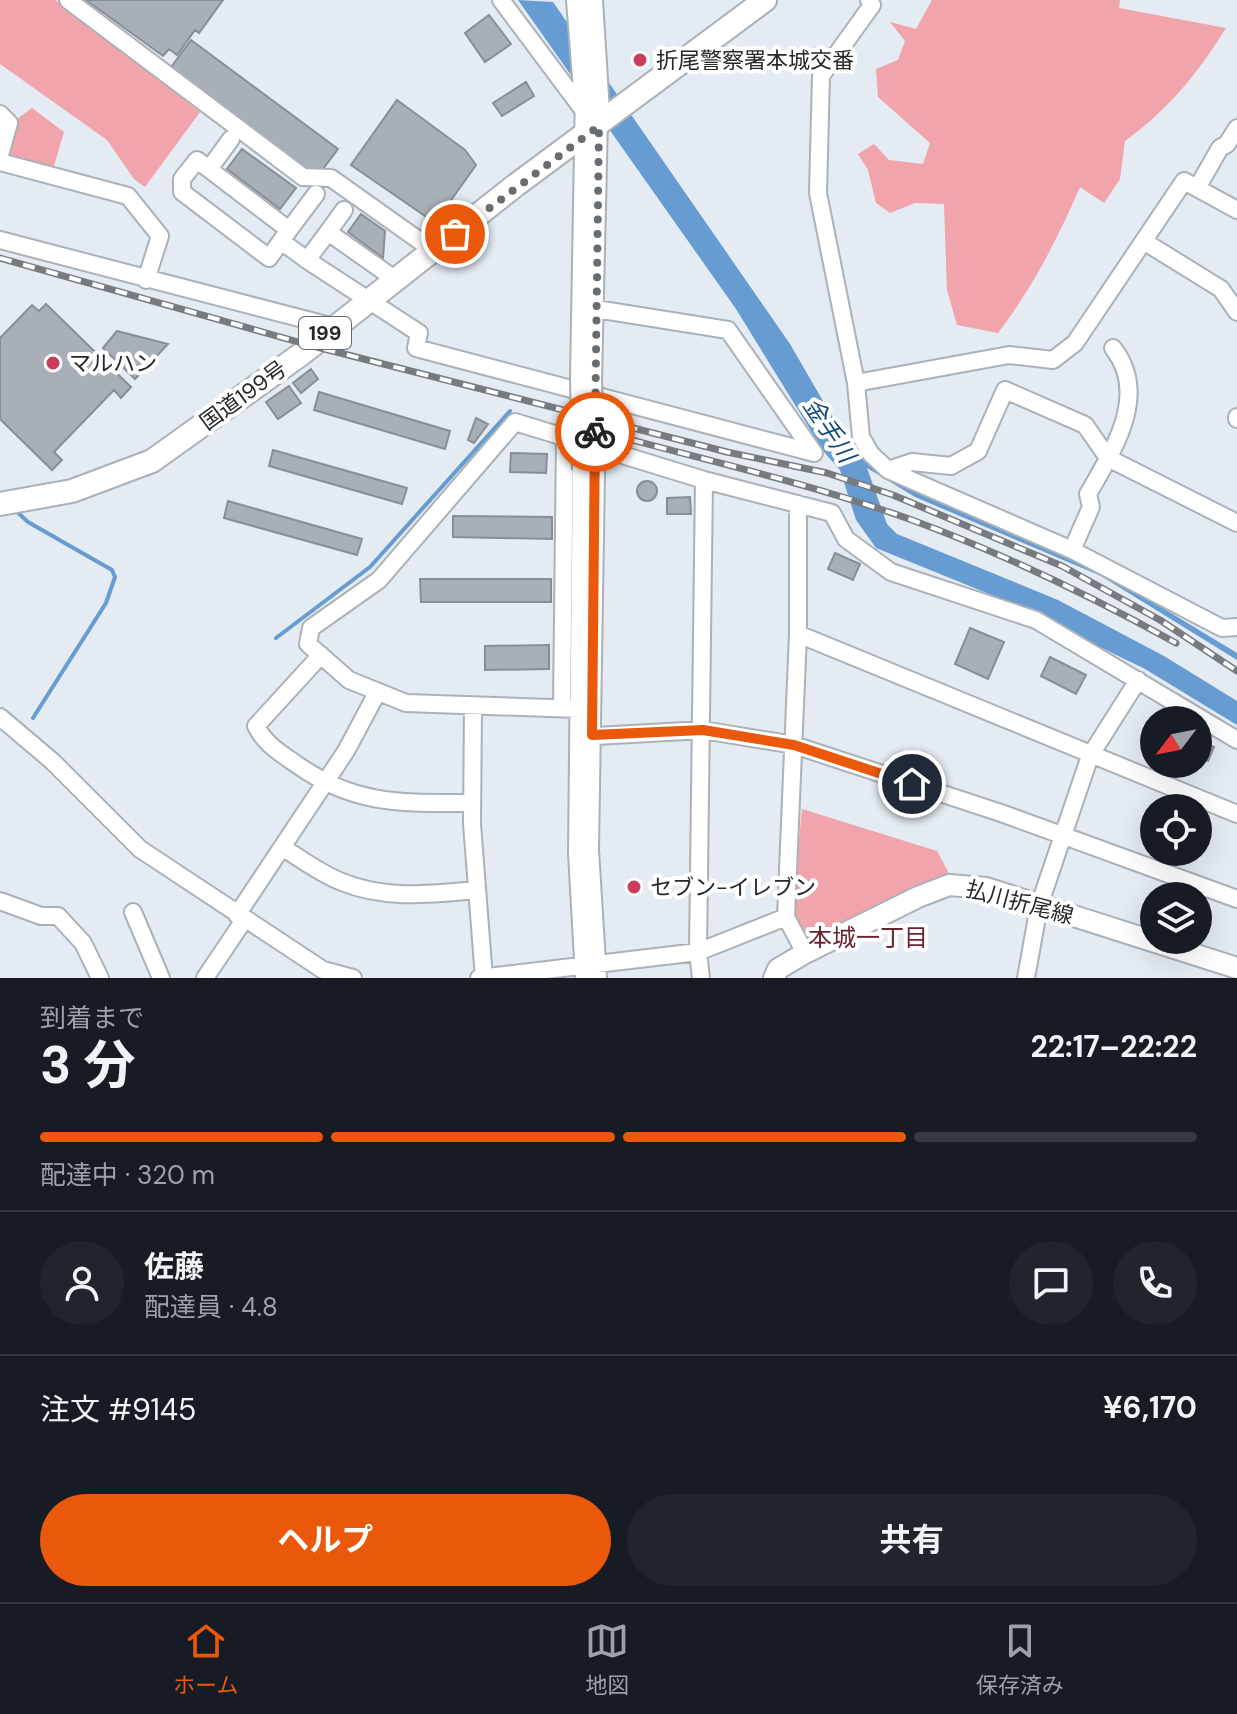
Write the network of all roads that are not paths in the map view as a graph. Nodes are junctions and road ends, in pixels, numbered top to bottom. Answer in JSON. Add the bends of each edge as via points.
{"nodes":[{"id":1,"x":68,"y":0,"type":"edge"},
{"id":2,"x":501,"y":0,"type":"edge"},
{"id":3,"x":577,"y":0,"type":"edge"},
{"id":4,"x":592,"y":0,"type":"edge"},
{"id":5,"x":765,"y":0,"type":"edge"},
{"id":6,"x":874,"y":2,"type":"edge"},
{"id":7,"x":587,"y":30,"type":"junction"},
{"id":8,"x":584,"y":90,"type":"joint"},
{"id":9,"x":0,"y":114,"type":"edge"},
{"id":10,"x":591,"y":122,"type":"junction"},
{"id":11,"x":1237,"y":128,"type":"edge"},
{"id":12,"x":231,"y":139,"type":"dead end"},
{"id":13,"x":0,"y":155,"type":"edge"},
{"id":14,"x":0,"y":162,"type":"edge"},
{"id":15,"x":209,"y":169,"type":"junction"},
{"id":16,"x":1197,"y":188,"type":"junction"},
{"id":17,"x":316,"y":194,"type":"dead end"},
{"id":18,"x":344,"y":210,"type":"dead end"},
{"id":19,"x":1237,"y":210,"type":"edge"},
{"id":20,"x":328,"y":232,"type":"junction"},
{"id":21,"x":285,"y":236,"type":"junction"},
{"id":22,"x":0,"y":240,"type":"edge"},
{"id":23,"x":1145,"y":242,"type":"junction"},
{"id":24,"x":434,"y":251,"type":"junction"},
{"id":25,"x":307,"y":260,"type":"junction"},
{"id":26,"x":146,"y":280,"type":"junction"},
{"id":27,"x":396,"y":280,"type":"junction"},
{"id":28,"x":367,"y":302,"type":"junction"},
{"id":29,"x":596,"y":309,"type":"junction"},
{"id":30,"x":1237,"y":312,"type":"edge"},
{"id":31,"x":334,"y":327,"type":"junction"},
{"id":32,"x":1113,"y":348,"type":"dead end"},
{"id":33,"x":586,"y":379,"type":"junction"},
{"id":34,"x":856,"y":383,"type":"junction"},
{"id":35,"x":565,"y":437,"type":"junction"},
{"id":36,"x":1105,"y":453,"type":"junction"},
{"id":37,"x":588,"y":470,"type":"junction"},
{"id":38,"x":888,"y":470,"type":"junction"},
{"id":39,"x":704,"y":480,"type":"junction"},
{"id":40,"x":0,"y":504,"type":"edge"},
{"id":41,"x":798,"y":504,"type":"junction"},
{"id":42,"x":1237,"y":523,"type":"edge"},
{"id":43,"x":1072,"y":550,"type":"junction"},
{"id":44,"x":1237,"y":627,"type":"edge"},
{"id":45,"x":798,"y":634,"type":"junction"},
{"id":46,"x":321,"y":655,"type":"junction"},
{"id":47,"x":1138,"y":680,"type":"junction"},
{"id":48,"x":377,"y":693,"type":"junction"},
{"id":49,"x":473,"y":707,"type":"junction"},
{"id":50,"x":570,"y":708,"type":"junction"},
{"id":51,"x":0,"y":717,"type":"edge"},
{"id":52,"x":703,"y":730,"type":"junction"},
{"id":53,"x":585,"y":736,"type":"junction"},
{"id":54,"x":1237,"y":740,"type":"edge"},
{"id":55,"x":794,"y":745,"type":"junction"},
{"id":56,"x":1090,"y":756,"type":"junction"},
{"id":57,"x":324,"y":784,"type":"junction"},
{"id":58,"x":472,"y":803,"type":"junction"},
{"id":59,"x":1237,"y":814,"type":"edge"},
{"id":60,"x":1064,"y":836,"type":"junction"},
{"id":61,"x":282,"y":847,"type":"junction"},
{"id":62,"x":477,"y":890,"type":"junction"},
{"id":63,"x":1237,"y":899,"type":"edge"},
{"id":64,"x":0,"y":901,"type":"edge"},
{"id":65,"x":1039,"y":906,"type":"junction"},
{"id":66,"x":133,"y":912,"type":"dead end"},
{"id":67,"x":786,"y":917,"type":"junction"},
{"id":68,"x":240,"y":918,"type":"junction"},
{"id":69,"x":698,"y":952,"type":"junction"},
{"id":70,"x":805,"y":953,"type":"junction"},
{"id":71,"x":1237,"y":968,"type":"edge"},
{"id":72,"x":590,"y":972,"type":"edge"},
{"id":73,"x":213,"y":975,"type":"edge"},
{"id":74,"x":100,"y":978,"type":"edge"},
{"id":75,"x":161,"y":978,"type":"edge"},
{"id":76,"x":353,"y":978,"type":"edge"},
{"id":77,"x":482,"y":978,"type":"edge"},
{"id":78,"x":701,"y":978,"type":"edge"},
{"id":79,"x":774,"y":978,"type":"edge"},
{"id":80,"x":1026,"y":978,"type":"edge"}],
"edges":[{"from":1,"to":24,"type":"street","via":[[303,177],[331,178]]},
{"from":2,"to":10,"type":"street"},
{"from":3,"to":7,"type":"main road"},
{"from":4,"to":7,"type":"main road"},
{"from":5,"to":10,"type":"highway","name":"国道199号","number":"199"},
{"from":6,"to":34,"type":"street","via":[[821,76],[818,193]]},
{"from":7,"to":8,"type":"main road"},
{"from":7,"to":10,"type":"main road"},
{"from":8,"to":10,"type":"street"},
{"from":9,"to":13,"type":"street","via":[[9,123]]},
{"from":10,"to":24,"type":"highway","name":"国道199号","number":"199"},
{"from":10,"to":29,"type":"street"},
{"from":10,"to":33,"type":"street"},
{"from":11,"to":16,"type":"street"},
{"from":12,"to":15,"type":"street"},
{"from":14,"to":26,"type":"street","via":[[128,196],[160,236]]},
{"from":15,"to":21,"type":"street"},
{"from":15,"to":21,"type":"street","via":[[197,160],[182,179],[182,192],[269,258]]},
{"from":16,"to":19,"type":"street"},
{"from":16,"to":23,"type":"street","via":[[1184,181]]},
{"from":17,"to":21,"type":"street"},
{"from":18,"to":20,"type":"street"},
{"from":20,"to":25,"type":"street"},
{"from":20,"to":27,"type":"street"},
{"from":21,"to":25,"type":"street"},
{"from":22,"to":26,"type":"street"},
{"from":23,"to":30,"type":"street","via":[[1221,289]]},
{"from":23,"to":34,"type":"street","via":[[1075,343],[1053,360],[1009,355]]},
{"from":24,"to":27,"type":"highway","name":"国道199号","number":"199"},
{"from":25,"to":28,"type":"street"},
{"from":26,"to":31,"type":"street"},
{"from":27,"to":28,"type":"highway","name":"国道199号","number":"199"},
{"from":28,"to":29,"type":"street","via":[[419,333],[416,348],[814,453],[728,330]]},
{"from":28,"to":31,"type":"highway","name":"国道199号","number":"199"},
{"from":29,"to":33,"type":"street"},
{"from":31,"to":40,"type":"highway","name":"国道199号","number":"199","via":[[152,461],[107,480]]},
{"from":32,"to":36,"type":"street","via":[[1126,364],[1130,397],[1122,430]]},
{"from":33,"to":37,"type":"street","bridge":true},
{"from":34,"to":38,"type":"street","via":[[861,437]]},
{"from":35,"to":39,"type":"street"},
{"from":35,"to":46,"type":"street","via":[[515,422],[379,580],[311,628],[308,644]]},
{"from":35,"to":50,"type":"street"},
{"from":36,"to":38,"type":"street","via":[[1085,425],[1005,390],[978,451],[951,466],[912,462]]},
{"from":36,"to":42,"type":"street"},
{"from":36,"to":43,"type":"street","via":[[1088,494],[1091,507]]},
{"from":37,"to":50,"type":"street"},
{"from":37,"to":53,"type":"street"},
{"from":38,"to":43,"type":"street"},
{"from":39,"to":41,"type":"street"},
{"from":39,"to":52,"type":"street"},
{"from":41,"to":45,"type":"street"},
{"from":41,"to":47,"type":"street","via":[[832,513],[846,539],[891,572],[1036,620]]},
{"from":43,"to":44,"type":"street","via":[[1222,628]]},
{"from":45,"to":55,"type":"street"},
{"from":45,"to":56,"type":"street"},
{"from":46,"to":48,"type":"street","via":[[349,680]]},
{"from":46,"to":57,"type":"street","via":[[256,726],[263,741]]},
{"from":47,"to":54,"type":"street"},
{"from":47,"to":56,"type":"street"},
{"from":48,"to":49,"type":"street","via":[[406,703]]},
{"from":48,"to":57,"type":"street"},
{"from":49,"to":50,"type":"street"},
{"from":49,"to":58,"type":"street"},
{"from":50,"to":53,"type":"street"},
{"from":51,"to":68,"type":"street","via":[[140,849]]},
{"from":52,"to":53,"type":"street"},
{"from":52,"to":55,"type":"street"},
{"from":52,"to":69,"type":"street"},
{"from":53,"to":72,"type":"street","via":[[577,853]]},
{"from":55,"to":60,"type":"street"},
{"from":55,"to":67,"type":"street"},
{"from":56,"to":59,"type":"street"},
{"from":56,"to":60,"type":"street"},
{"from":57,"to":58,"type":"street","via":[[393,803]]},
{"from":57,"to":61,"type":"street"},
{"from":58,"to":62,"type":"street"},
{"from":60,"to":63,"type":"street"},
{"from":60,"to":65,"type":"street"},
{"from":61,"to":62,"type":"street","via":[[340,881],[370,891],[407,896]]},
{"from":61,"to":68,"type":"street"},
{"from":62,"to":77,"type":"street"},
{"from":64,"to":74,"type":"street","via":[[41,916],[58,916],[83,943]]},
{"from":65,"to":70,"type":"main road","name":"払川折尾線","via":[[986,888],[949,885]]},
{"from":65,"to":71,"type":"main road","name":"払川折尾線"},
{"from":65,"to":80,"type":"street"},
{"from":66,"to":75,"type":"street"},
{"from":67,"to":69,"type":"street"},
{"from":67,"to":70,"type":"street"},
{"from":68,"to":73,"type":"street"},
{"from":68,"to":76,"type":"street","via":[[323,970]]},
{"from":69,"to":72,"type":"street"},
{"from":69,"to":78,"type":"street"},
{"from":70,"to":79,"type":"main road","name":"払川折尾線","via":[[778,969]]},
{"from":72,"to":77,"type":"street"}]}
